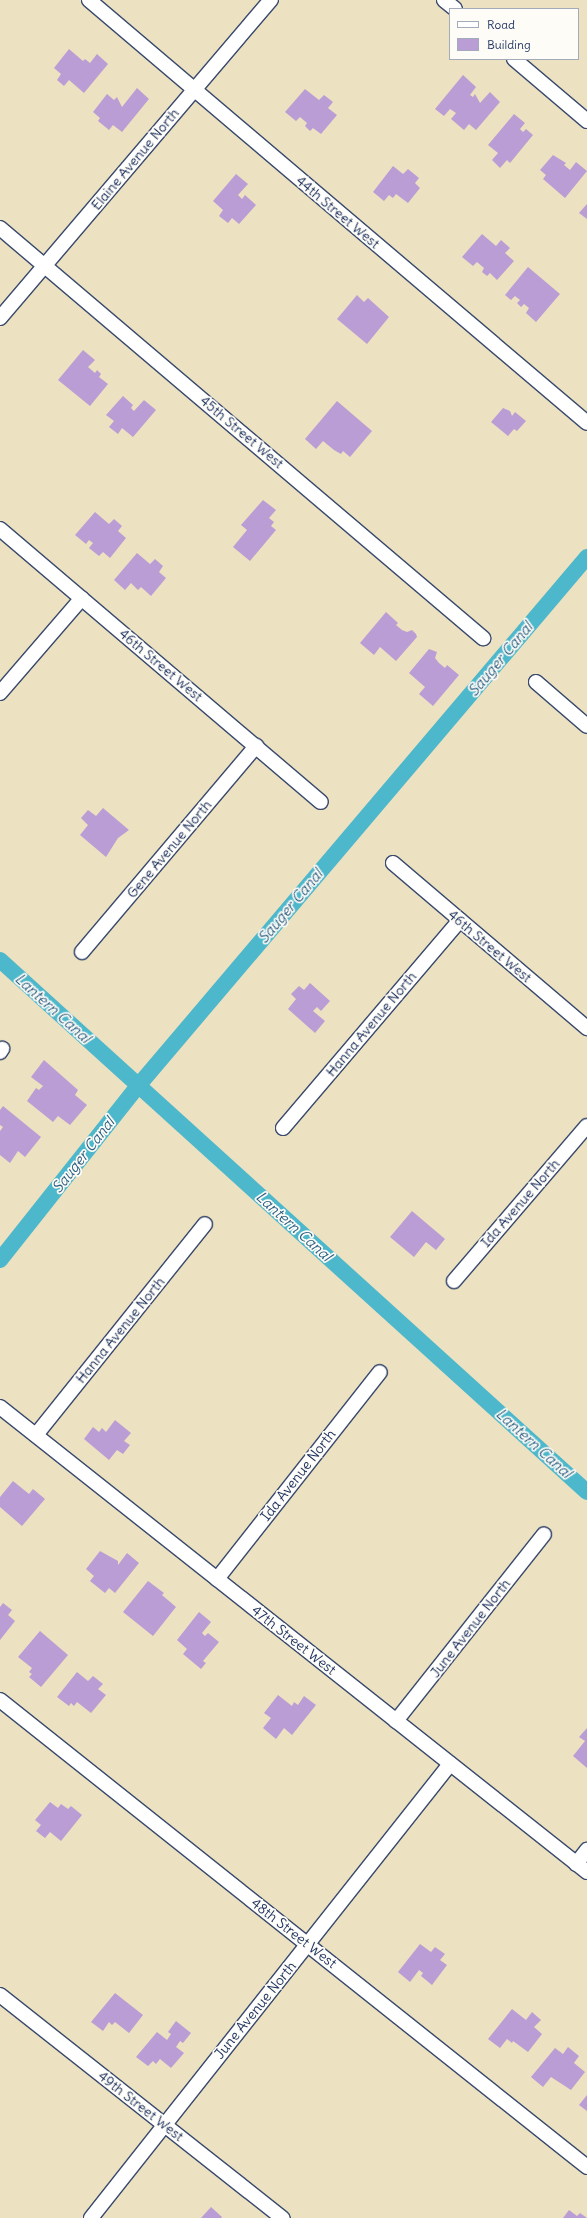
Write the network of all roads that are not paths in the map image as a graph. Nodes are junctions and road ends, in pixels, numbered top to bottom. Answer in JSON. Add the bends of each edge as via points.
{"nodes":[{"id":1,"x":89,"y":0,"type":"edge"},
{"id":2,"x":270,"y":0,"type":"edge"},
{"id":3,"x":444,"y":0,"type":"edge"},
{"id":4,"x":454,"y":8,"type":"edge"},
{"id":5,"x":515,"y":60,"type":"edge"},
{"id":6,"x":194,"y":90,"type":"junction"},
{"id":7,"x":587,"y":121,"type":"edge"},
{"id":8,"x":0,"y":228,"type":"edge"},
{"id":9,"x":45,"y":266,"type":"junction"},
{"id":10,"x":0,"y":318,"type":"edge"},
{"id":11,"x":587,"y":423,"type":"edge"},
{"id":12,"x":0,"y":529,"type":"edge"},
{"id":13,"x":82,"y":598,"type":"junction"},
{"id":14,"x":483,"y":638,"type":"dead end"},
{"id":15,"x":536,"y":682,"type":"dead end"},
{"id":16,"x":0,"y":693,"type":"edge"},
{"id":17,"x":587,"y":726,"type":"edge"},
{"id":18,"x":256,"y":746,"type":"junction"},
{"id":19,"x":321,"y":802,"type":"dead end"},
{"id":20,"x":393,"y":863,"type":"dead end"},
{"id":21,"x":460,"y":920,"type":"junction"},
{"id":22,"x":82,"y":952,"type":"dead end"},
{"id":23,"x":587,"y":1028,"type":"edge"},
{"id":24,"x":587,"y":1126,"type":"edge"},
{"id":25,"x":283,"y":1128,"type":"dead end"},
{"id":26,"x":205,"y":1224,"type":"dead end"},
{"id":27,"x":454,"y":1281,"type":"dead end"},
{"id":28,"x":380,"y":1372,"type":"dead end"},
{"id":29,"x":0,"y":1407,"type":"edge"},
{"id":30,"x":36,"y":1435,"type":"junction"},
{"id":31,"x":544,"y":1534,"type":"dead end"},
{"id":32,"x":217,"y":1578,"type":"junction"},
{"id":33,"x":0,"y":1700,"type":"edge"},
{"id":34,"x":396,"y":1721,"type":"junction"},
{"id":35,"x":450,"y":1764,"type":"junction"},
{"id":36,"x":587,"y":1850,"type":"edge"},
{"id":37,"x":582,"y":1868,"type":"edge"},
{"id":38,"x":308,"y":1944,"type":"junction"},
{"id":39,"x":0,"y":1995,"type":"edge"},
{"id":40,"x":165,"y":2126,"type":"junction"},
{"id":41,"x":587,"y":2167,"type":"edge"},
{"id":42,"x":91,"y":2218,"type":"edge"},
{"id":43,"x":282,"y":2218,"type":"edge"}],
"edges":[{"from":1,"to":6,"type":"street","name":"44th Street West"},
{"from":2,"to":6,"type":"street","name":"Elaine Avenue North"},
{"from":3,"to":4,"type":"street"},
{"from":5,"to":7,"type":"street"},
{"from":6,"to":9,"type":"street","name":"Elaine Avenue North"},
{"from":6,"to":11,"type":"street","name":"44th Street West"},
{"from":8,"to":9,"type":"street","name":"45th Street West"},
{"from":9,"to":10,"type":"street","name":"Elaine Avenue North"},
{"from":9,"to":14,"type":"street","name":"45th Street West"},
{"from":12,"to":13,"type":"street","name":"46th Street West"},
{"from":13,"to":16,"type":"street"},
{"from":13,"to":18,"type":"street","name":"46th Street West"},
{"from":15,"to":17,"type":"street"},
{"from":18,"to":19,"type":"street","name":"46th Street West"},
{"from":18,"to":22,"type":"street","name":"Gene Avenue North"},
{"from":20,"to":21,"type":"street","name":"46th Street West"},
{"from":21,"to":23,"type":"street","name":"46th Street West"},
{"from":21,"to":25,"type":"street","name":"Hanna Avenue North"},
{"from":24,"to":27,"type":"street","name":"Ida Avenue North"},
{"from":26,"to":30,"type":"street","name":"Hanna Avenue North"},
{"from":28,"to":32,"type":"street","name":"Ida Avenue North"},
{"from":29,"to":30,"type":"street","name":"47th Street West"},
{"from":30,"to":32,"type":"street","name":"47th Street West"},
{"from":31,"to":34,"type":"street","name":"June Avenue North"},
{"from":32,"to":34,"type":"street","name":"47th Street West"},
{"from":33,"to":38,"type":"street","name":"48th Street West"},
{"from":34,"to":35,"type":"street","name":"47th Street West"},
{"from":35,"to":37,"type":"street","name":"47th Street West"},
{"from":35,"to":38,"type":"street","name":"June Avenue North"},
{"from":36,"to":37,"type":"street"},
{"from":38,"to":40,"type":"street","name":"June Avenue North"},
{"from":38,"to":41,"type":"street","name":"48th Street West"},
{"from":39,"to":40,"type":"street","name":"49th Street West"},
{"from":40,"to":42,"type":"street","name":"June Avenue North"},
{"from":40,"to":43,"type":"street","name":"49th Street West"}]}
